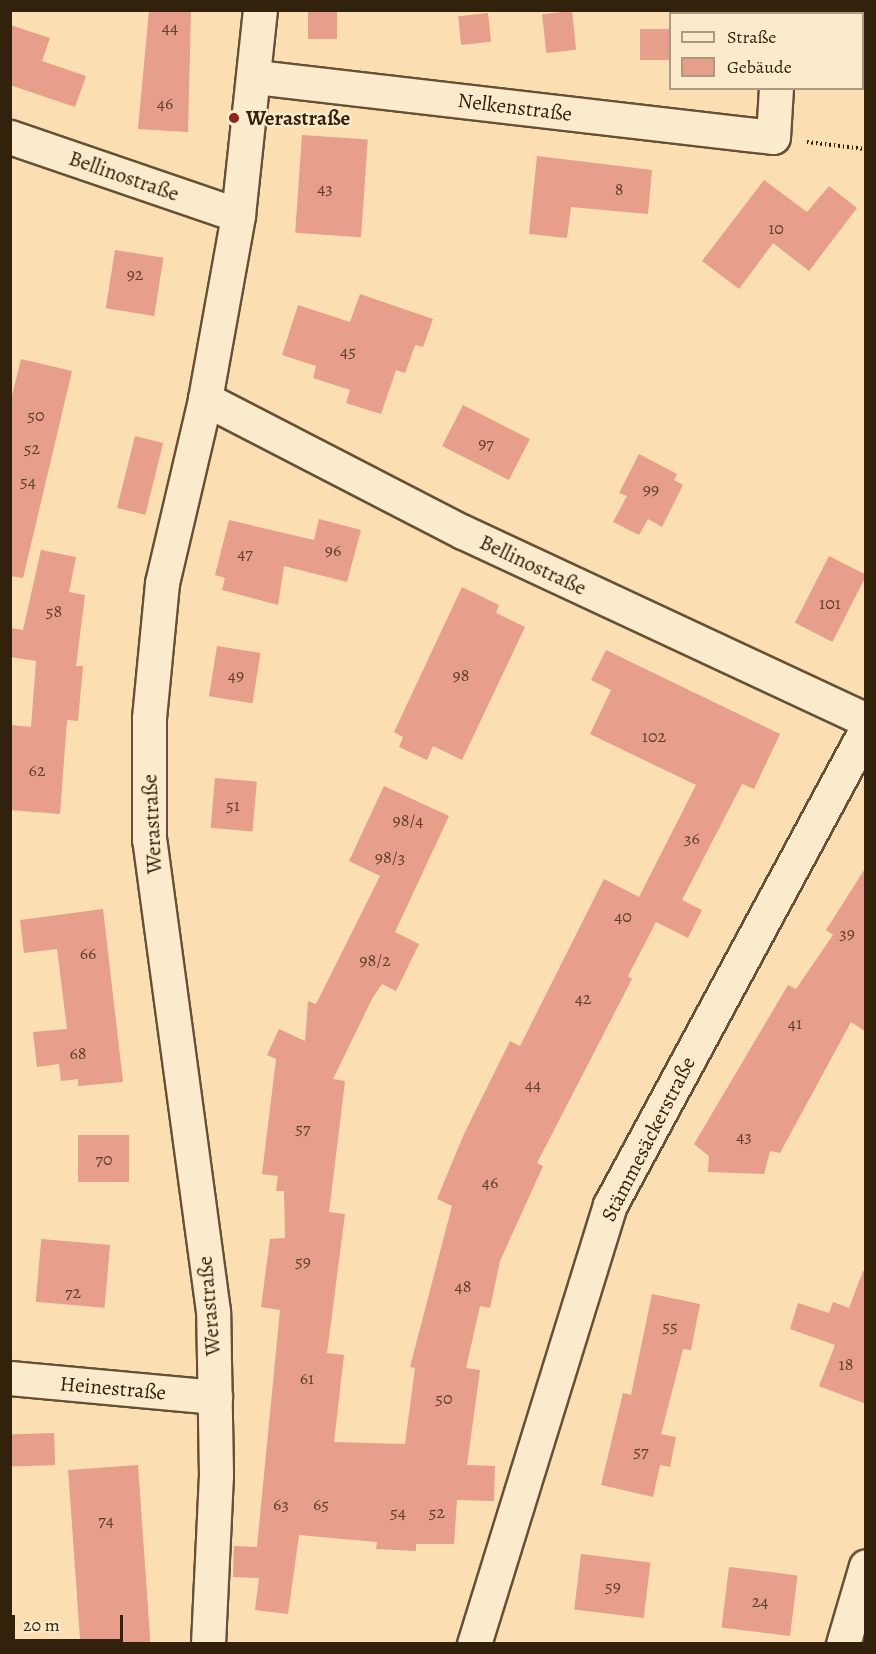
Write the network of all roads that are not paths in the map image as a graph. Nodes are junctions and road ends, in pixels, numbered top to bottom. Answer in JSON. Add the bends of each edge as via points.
{"nodes":[{"id":1,"x":260,"y":10,"type":"edge"},
{"id":2,"x":256,"y":77,"type":"junction"},
{"id":3,"x":776,"y":90,"type":"edge"},
{"id":4,"x":10,"y":137,"type":"edge"},
{"id":5,"x":238,"y":215,"type":"junction"},
{"id":6,"x":205,"y":399,"type":"junction"},
{"id":7,"x":866,"y":720,"type":"edge"},
{"id":8,"x":866,"y":730,"type":"edge"},
{"id":9,"x":10,"y":1378,"type":"edge"},
{"id":10,"x":215,"y":1397,"type":"junction"},
{"id":11,"x":866,"y":1566,"type":"edge"},
{"id":12,"x":208,"y":1644,"type":"edge"},
{"id":13,"x":474,"y":1644,"type":"edge"},
{"id":14,"x":843,"y":1644,"type":"edge"}],
"edges":[{"from":1,"to":2,"type":"street","name":"Werastraße"},
{"from":2,"to":3,"type":"street","name":"Nelkenstraße","via":[[773,137]]},
{"from":2,"to":5,"type":"street","name":"Werastraße"},
{"from":4,"to":5,"type":"street","name":"Bellinostraße"},
{"from":5,"to":6,"type":"street","name":"Werastraße"},
{"from":6,"to":7,"type":"street","name":"Bellinostraße","via":[[464,532]]},
{"from":6,"to":10,"type":"street","name":"Werastraße","via":[[162,583],[149,718],[149,840],[213,1311]]},
{"from":8,"to":13,"type":"street","name":"Stämmesäckerstraße","via":[[610,1205]]},
{"from":9,"to":10,"type":"street","name":"Heinestraße"},
{"from":10,"to":12,"type":"street","name":"Werastraße"},
{"from":11,"to":14,"type":"street"}]}
